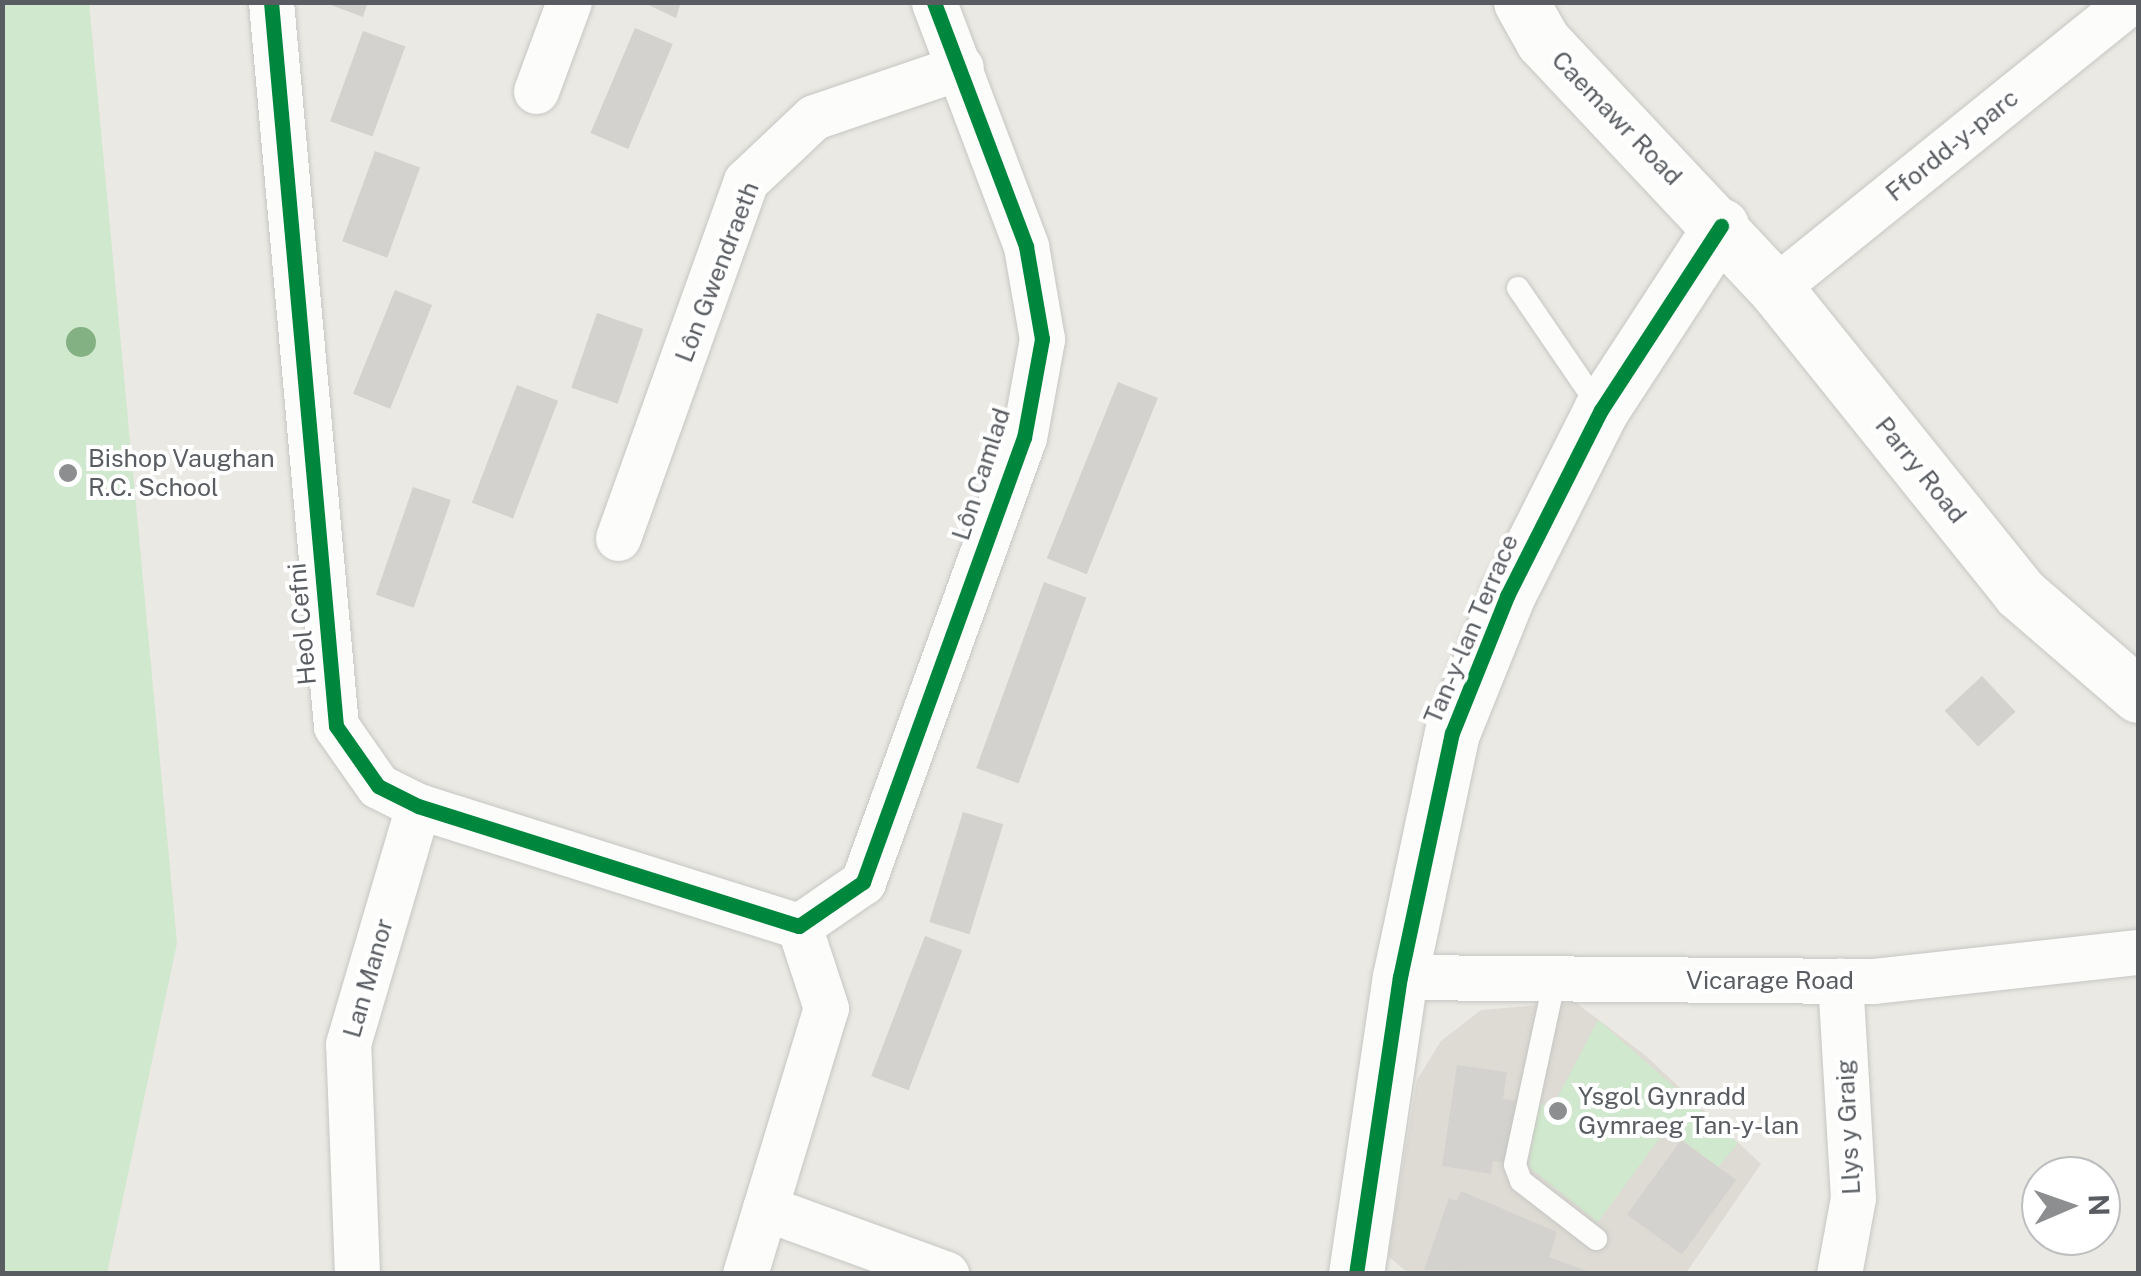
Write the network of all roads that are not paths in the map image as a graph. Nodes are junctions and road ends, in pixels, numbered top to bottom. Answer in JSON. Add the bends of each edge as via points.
{"nodes":[{"id":1,"x":271,"y":2,"type":"edge"},
{"id":2,"x":568,"y":2,"type":"edge"},
{"id":3,"x":934,"y":2,"type":"edge"},
{"id":4,"x":1521,"y":2,"type":"edge"},
{"id":5,"x":2129,"y":2,"type":"edge"},
{"id":6,"x":961,"y":66,"type":"junction"},
{"id":7,"x":536,"y":90,"type":"dead end"},
{"id":8,"x":1721,"y":226,"type":"junction"},
{"id":9,"x":1518,"y":288,"type":"dead end"},
{"id":10,"x":1775,"y":288,"type":"junction"},
{"id":11,"x":1602,"y":410,"type":"junction"},
{"id":12,"x":618,"y":538,"type":"dead end"},
{"id":13,"x":2138,"y":695,"type":"edge"},
{"id":14,"x":418,"y":806,"type":"junction"},
{"id":15,"x":799,"y":926,"type":"junction"},
{"id":16,"x":2138,"y":952,"type":"edge"},
{"id":17,"x":1400,"y":977,"type":"junction"},
{"id":18,"x":1555,"y":978,"type":"junction"},
{"id":19,"x":1840,"y":980,"type":"junction"},
{"id":20,"x":765,"y":1208,"type":"junction"},
{"id":21,"x":1596,"y":1239,"type":"dead end"},
{"id":22,"x":357,"y":1274,"type":"edge"},
{"id":23,"x":745,"y":1274,"type":"edge"},
{"id":24,"x":946,"y":1274,"type":"edge"},
{"id":25,"x":1356,"y":1274,"type":"edge"},
{"id":26,"x":1839,"y":1274,"type":"edge"}],
"edges":[{"from":1,"to":14,"type":"street","name":"Heol Cefni","via":[[336,726],[378,786]]},
{"from":2,"to":7,"type":"street"},
{"from":3,"to":6,"type":"street","name":"Lôn Camlad"},
{"from":4,"to":8,"type":"street","name":"Caemawr Road","via":[[1544,42]]},
{"from":5,"to":10,"type":"street","name":"Ffordd-y-parc"},
{"from":6,"to":12,"type":"street","name":"Lôn Gwendraeth","via":[[814,116],[746,182]]},
{"from":6,"to":15,"type":"street","name":"Lôn Camlad","via":[[1029,265],[1042,338],[1027,421],[863,882]]},
{"from":8,"to":10,"type":"street","name":"Parry Road"},
{"from":8,"to":11,"type":"street","name":"Tan-y-lan Terrace"},
{"from":9,"to":11,"type":"lane"},
{"from":10,"to":13,"type":"street","name":"Parry Road","via":[[2020,593]]},
{"from":11,"to":17,"type":"street","name":"Tan-y-lan Terrace","via":[[1508,596],[1452,732]]},
{"from":14,"to":15,"type":"street","name":"Heol Cefni"},
{"from":14,"to":22,"type":"street","name":"Lan Manor","via":[[348,1044]]},
{"from":15,"to":20,"type":"street","via":[[826,1008]]},
{"from":16,"to":19,"type":"street","name":"Vicarage Road"},
{"from":17,"to":18,"type":"street","name":"Vicarage Road"},
{"from":17,"to":25,"type":"street","name":"Tan-y-lan Terrace"},
{"from":18,"to":19,"type":"street","name":"Vicarage Road"},
{"from":18,"to":21,"type":"lane","via":[[1515,1165],[1521,1181]]},
{"from":19,"to":26,"type":"street","name":"Llys y Graig","via":[[1853,1198]]},
{"from":20,"to":23,"type":"street"},
{"from":20,"to":24,"type":"street"}]}
